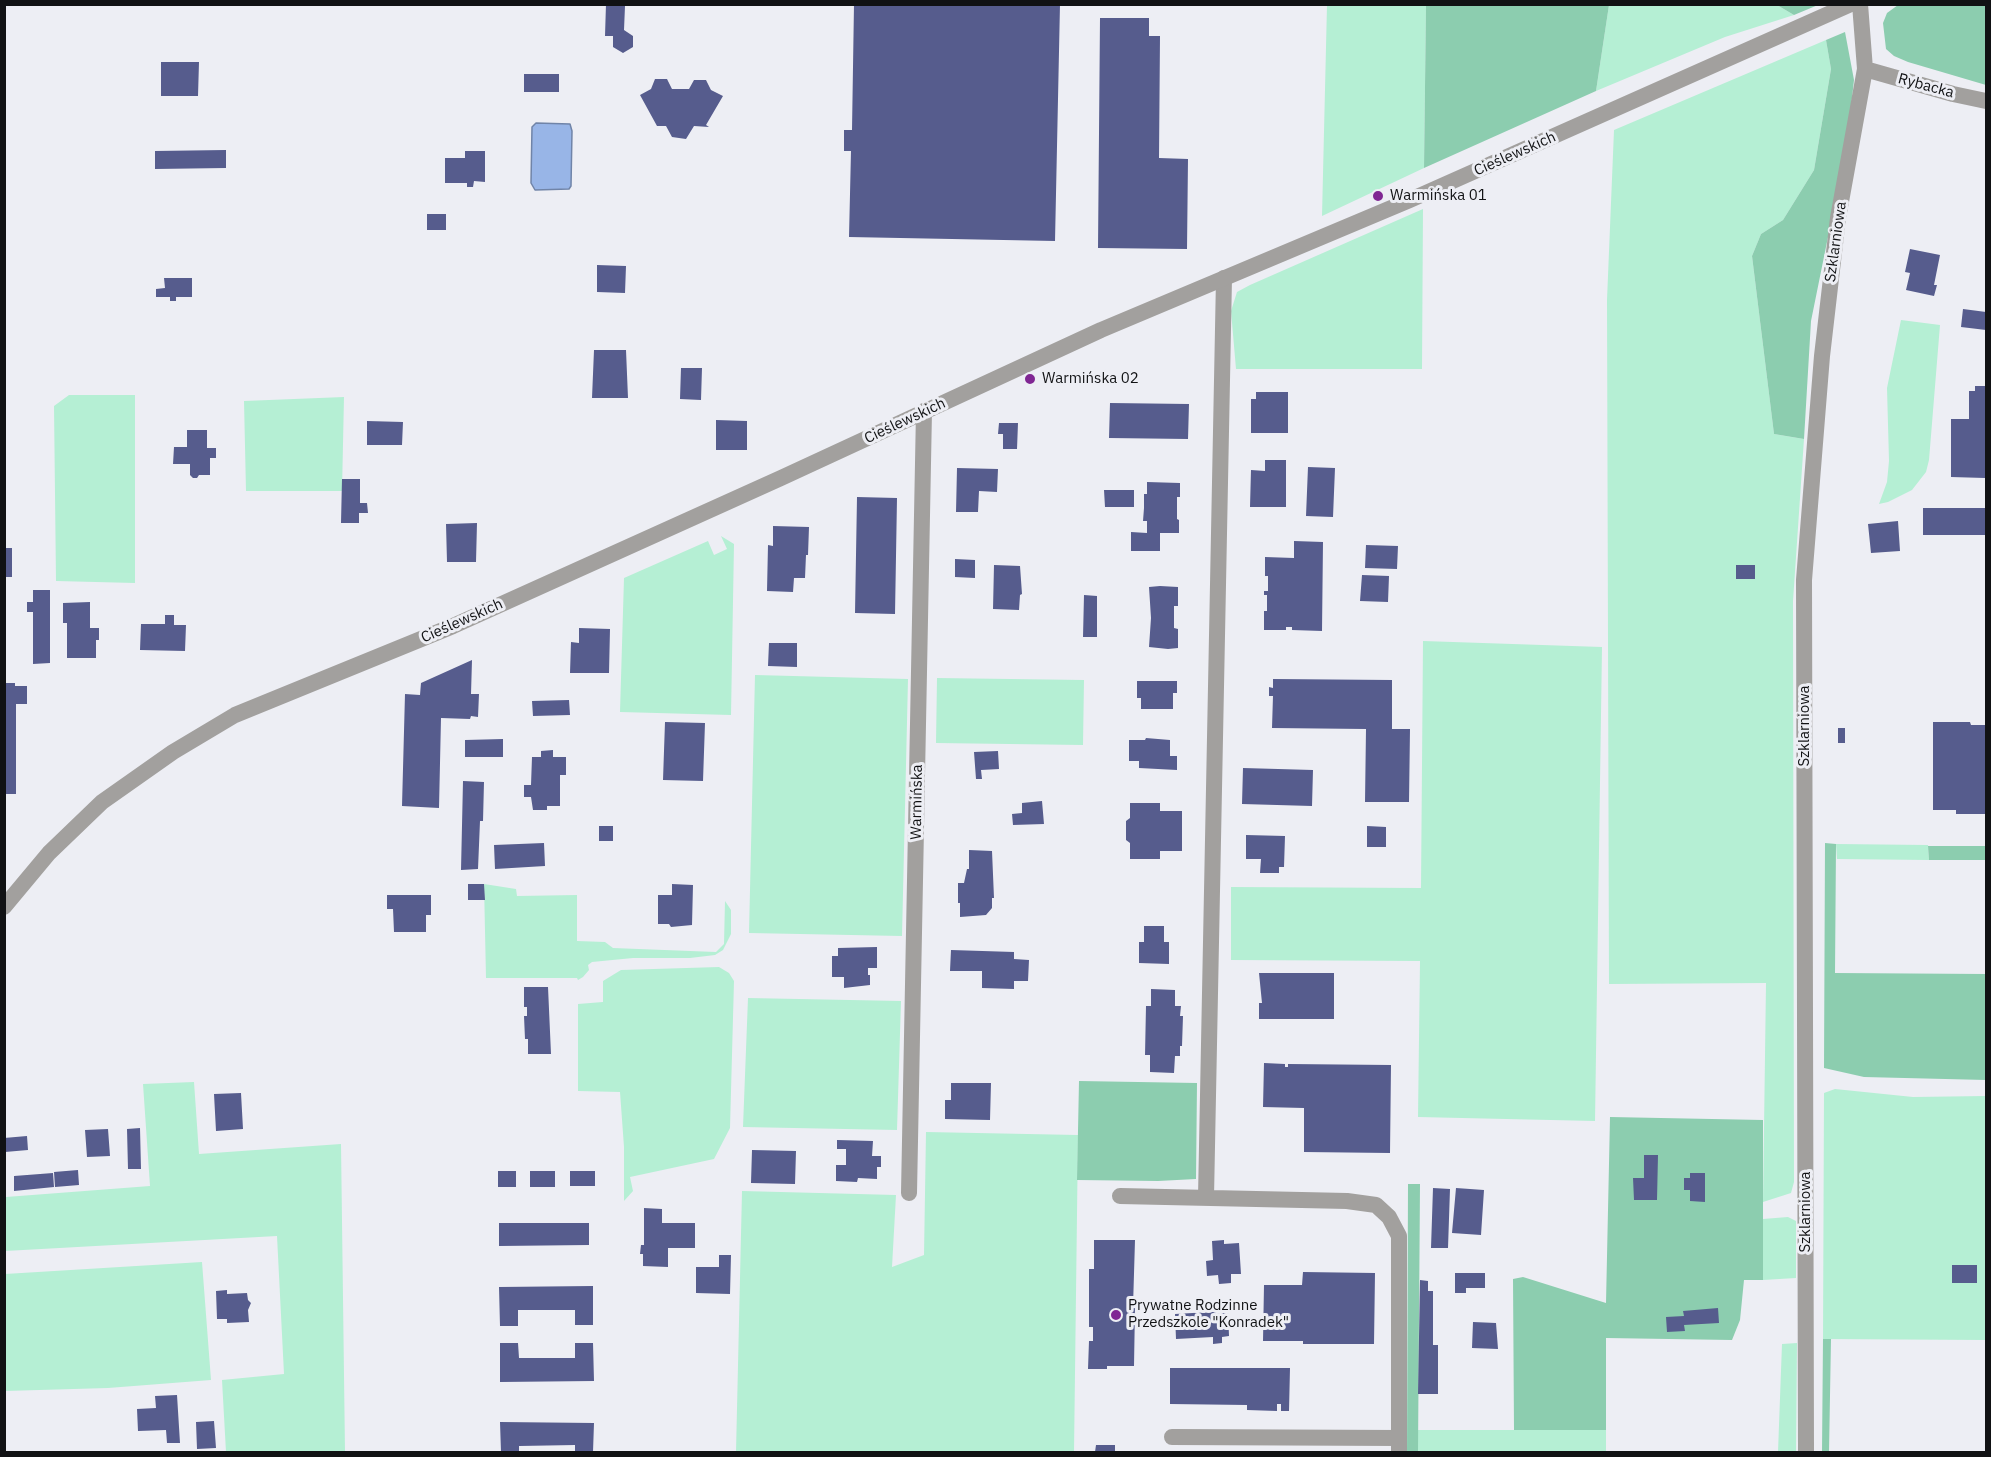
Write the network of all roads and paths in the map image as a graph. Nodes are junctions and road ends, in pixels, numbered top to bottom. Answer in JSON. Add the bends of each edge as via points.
{"nodes":[{"id":1,"x":1851,"y":4,"type":"edge"},
{"id":2,"x":1860,"y":4,"type":"edge"},
{"id":3,"x":1865,"y":69,"type":"junction"},
{"id":4,"x":1986,"y":101,"type":"edge"},
{"id":5,"x":1224,"y":278,"type":"junction"},
{"id":6,"x":924,"y":411,"type":"junction"},
{"id":7,"x":4,"y":907,"type":"edge"},
{"id":8,"x":909,"y":1193,"type":"dead end"},
{"id":9,"x":1120,"y":1196,"type":"dead end"},
{"id":10,"x":1206,"y":1197,"type":"junction"},
{"id":11,"x":1172,"y":1437,"type":"dead end"},
{"id":12,"x":1399,"y":1445,"type":"edge"},
{"id":13,"x":1806,"y":1452,"type":"edge"}],
"edges":[{"from":1,"to":5,"type":"street","name":"Cieślewskich","via":[[1410,200]]},
{"from":2,"to":3,"type":"street","name":"Szklarniowa"},
{"from":3,"to":4,"type":"street","name":"Rybacka"},
{"from":3,"to":13,"type":"street","name":"Szklarniowa","via":[[1838,218],[1822,356],[1804,580]]},
{"from":5,"to":6,"type":"street","name":"Cieślewskich"},
{"from":5,"to":10,"type":"street"},
{"from":6,"to":7,"type":"street","name":"Cieślewskich","via":[[462,622],[235,715],[102,802],[49,853]]},
{"from":6,"to":8,"type":"street","name":"Warmińska"},
{"from":9,"to":10,"type":"street"},
{"from":10,"to":12,"type":"street","via":[[1347,1201],[1376,1205],[1389,1216],[1400,1236]]},
{"from":11,"to":12,"type":"street"}]}
